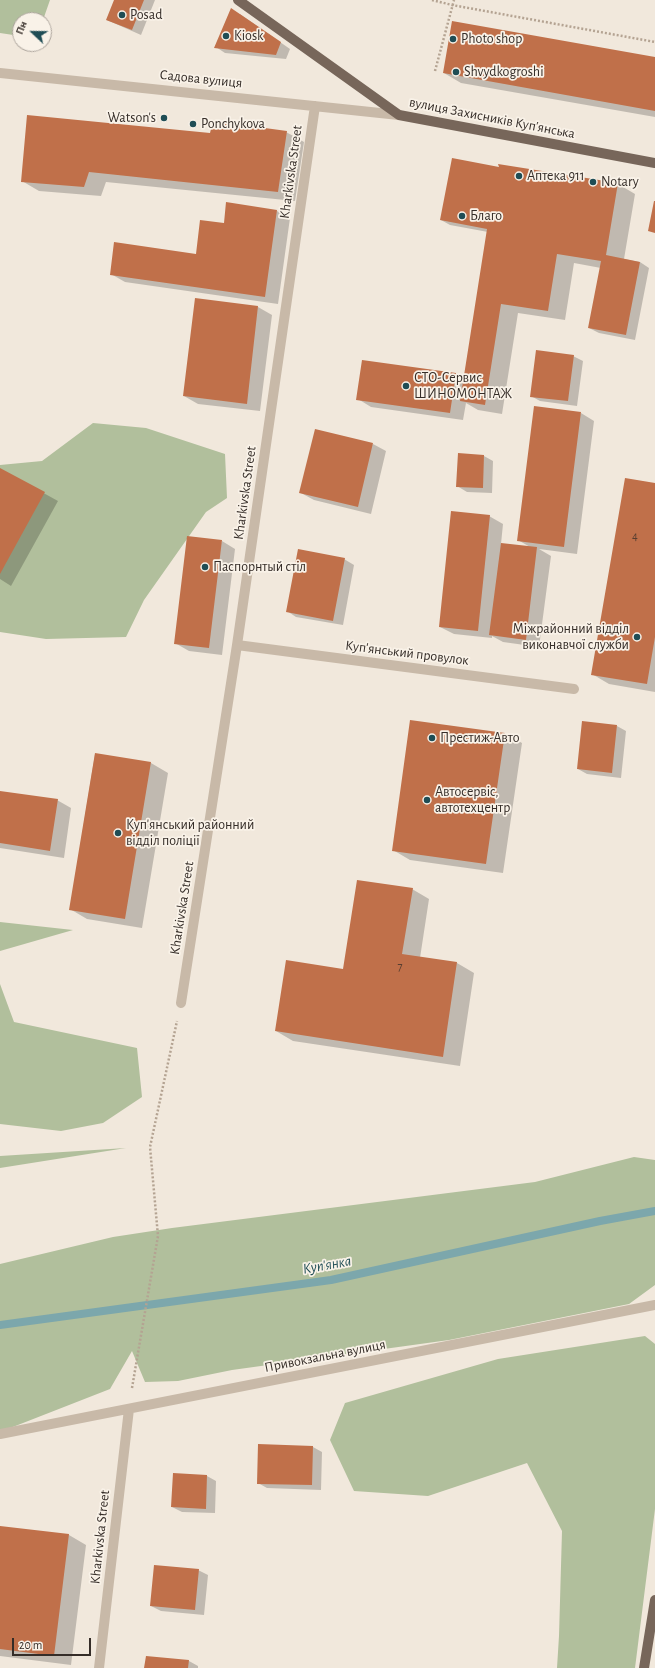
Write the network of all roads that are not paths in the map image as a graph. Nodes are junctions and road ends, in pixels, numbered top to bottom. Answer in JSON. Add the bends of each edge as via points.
{"nodes":[{"id":1,"x":238,"y":0,"type":"edge"},
{"id":2,"x":0,"y":73,"type":"edge"},
{"id":3,"x":315,"y":106,"type":"junction"},
{"id":4,"x":399,"y":115,"type":"junction"},
{"id":5,"x":655,"y":163,"type":"edge"},
{"id":6,"x":236,"y":645,"type":"junction"},
{"id":7,"x":574,"y":689,"type":"dead end"},
{"id":8,"x":181,"y":1003,"type":"road end"},
{"id":9,"x":655,"y":1305,"type":"edge"},
{"id":10,"x":129,"y":1408,"type":"junction"},
{"id":11,"x":0,"y":1434,"type":"edge"},
{"id":12,"x":655,"y":1600,"type":"edge"},
{"id":13,"x":99,"y":1668,"type":"edge"},
{"id":14,"x":644,"y":1668,"type":"edge"}],
"edges":[{"from":1,"to":4,"type":"main road","name":"вулиця Захисників Куп'янська"},
{"from":2,"to":3,"type":"street","name":"Садова вулиця"},
{"from":3,"to":4,"type":"street","name":"Садова вулиця"},
{"from":3,"to":6,"type":"street","name":"Kharkivska Street"},
{"from":4,"to":5,"type":"main road","name":"вулиця Захисників Куп'янська"},
{"from":6,"to":7,"type":"street","name":"Куп'янський провулок"},
{"from":6,"to":8,"type":"street","name":"Kharkivska Street"},
{"from":9,"to":10,"type":"street","name":"Привокзальна вулиця"},
{"from":10,"to":11,"type":"street","name":"Привокзальна вулиця"},
{"from":10,"to":13,"type":"street","name":"Kharkivska Street"},
{"from":12,"to":14,"type":"main road"}]}
